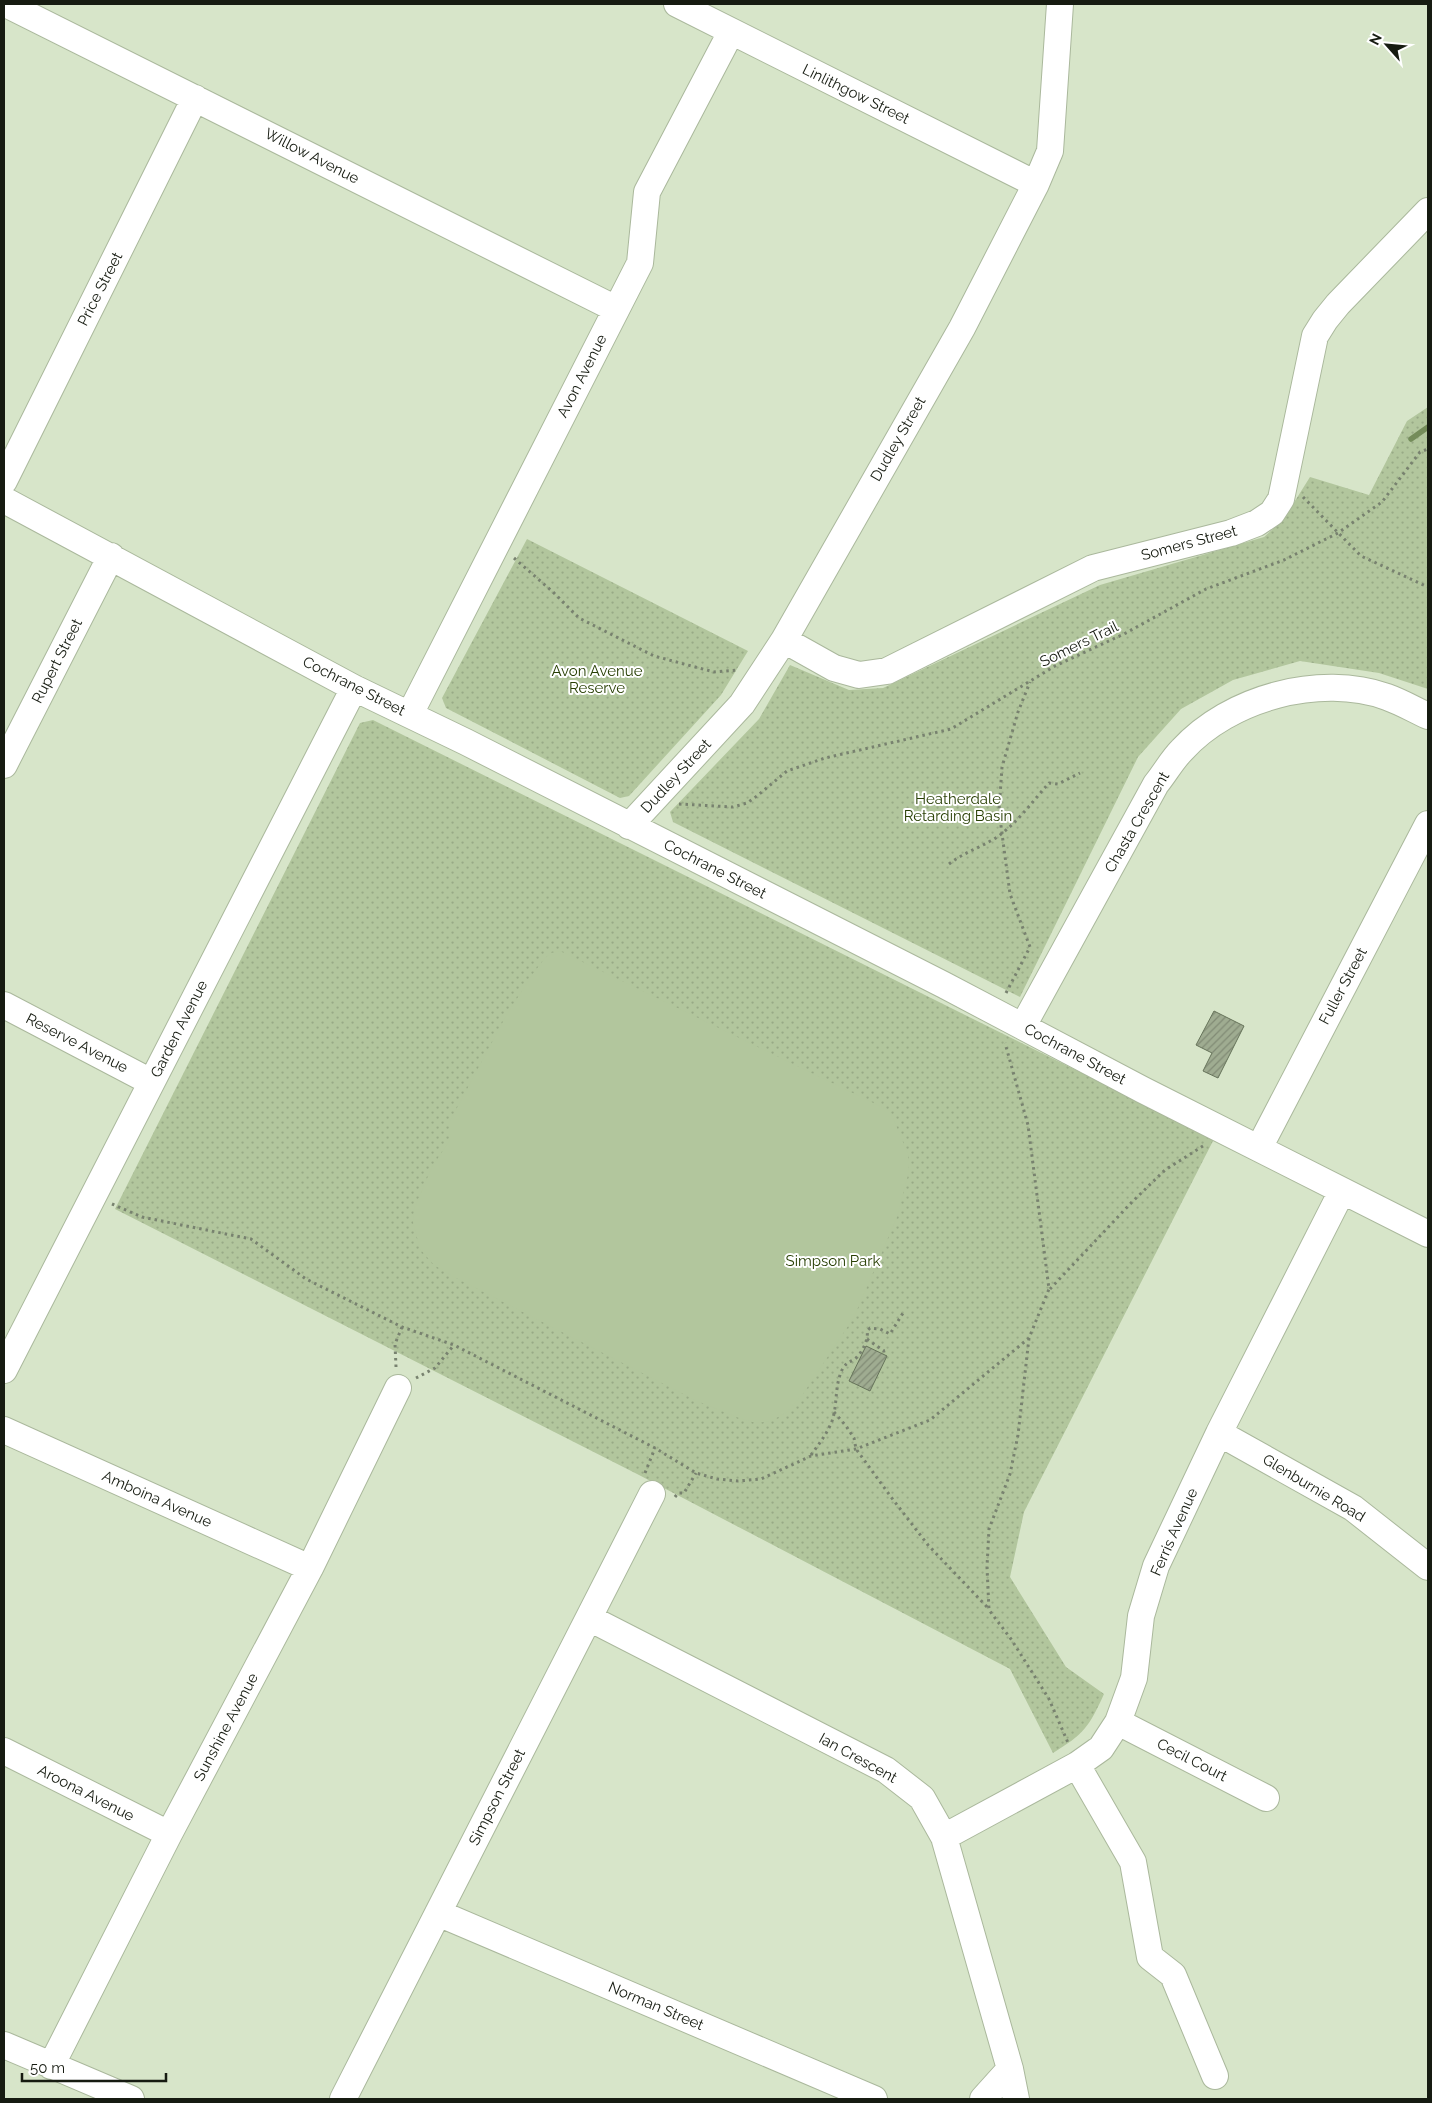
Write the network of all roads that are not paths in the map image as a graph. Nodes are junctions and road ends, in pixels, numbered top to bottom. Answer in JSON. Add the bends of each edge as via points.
{"nodes":[{"id":1,"x":6,"y":4,"type":"edge"},
{"id":2,"x":677,"y":4,"type":"edge"},
{"id":3,"x":1060,"y":4,"type":"edge"},
{"id":4,"x":731,"y":32,"type":"junction"},
{"id":5,"x":195,"y":98,"type":"junction"},
{"id":6,"x":1036,"y":184,"type":"junction"},
{"id":7,"x":1428,"y":211,"type":"edge"},
{"id":8,"x":616,"y":310,"type":"junction"},
{"id":9,"x":4,"y":481,"type":"edge"},
{"id":10,"x":4,"y":500,"type":"edge"},
{"id":11,"x":111,"y":556,"type":"junction"},
{"id":12,"x":784,"y":640,"type":"junction"},
{"id":13,"x":354,"y":688,"type":"junction"},
{"id":14,"x":410,"y":714,"type":"junction"},
{"id":15,"x":1428,"y":716,"type":"edge"},
{"id":16,"x":4,"y":765,"type":"edge"},
{"id":17,"x":1428,"y":824,"type":"edge"},
{"id":18,"x":629,"y":826,"type":"junction"},
{"id":19,"x":4,"y":1005,"type":"edge"},
{"id":20,"x":1022,"y":1026,"type":"junction"},
{"id":21,"x":151,"y":1082,"type":"junction"},
{"id":22,"x":1258,"y":1148,"type":"junction"},
{"id":23,"x":1342,"y":1191,"type":"junction"},
{"id":24,"x":1428,"y":1234,"type":"edge"},
{"id":25,"x":4,"y":1370,"type":"edge"},
{"id":26,"x":398,"y":1388,"type":"road end"},
{"id":27,"x":4,"y":1430,"type":"edge"},
{"id":28,"x":1219,"y":1433,"type":"junction"},
{"id":29,"x":652,"y":1494,"type":"dead end"},
{"id":30,"x":1428,"y":1567,"type":"edge"},
{"id":31,"x":310,"y":1568,"type":"junction"},
{"id":32,"x":589,"y":1618,"type":"junction"},
{"id":33,"x":1118,"y":1722,"type":"junction"},
{"id":34,"x":4,"y":1751,"type":"edge"},
{"id":35,"x":1077,"y":1765,"type":"junction"},
{"id":36,"x":1266,"y":1798,"type":"dead end"},
{"id":37,"x":169,"y":1834,"type":"junction"},
{"id":38,"x":944,"y":1837,"type":"junction"},
{"id":39,"x":438,"y":1913,"type":"junction"},
{"id":40,"x":4,"y":2045,"type":"edge"},
{"id":41,"x":51,"y":2066,"type":"junction"},
{"id":42,"x":1010,"y":2069,"type":"junction"},
{"id":43,"x":1215,"y":2076,"type":"dead end"},
{"id":44,"x":131,"y":2099,"type":"edge"},
{"id":45,"x":343,"y":2099,"type":"edge"},
{"id":46,"x":874,"y":2099,"type":"edge"},
{"id":47,"x":983,"y":2099,"type":"edge"},
{"id":48,"x":1016,"y":2099,"type":"edge"}],
"edges":[{"from":1,"to":5,"type":"street","name":"Willow Avenue"},
{"from":2,"to":4,"type":"street","name":"Linlithgow Street"},
{"from":3,"to":6,"type":"street","name":"Dudley Street","via":[[1050,151]]},
{"from":4,"to":6,"type":"street","name":"Linlithgow Street"},
{"from":4,"to":8,"type":"street","name":"Avon Avenue","via":[[647,192],[640,263]]},
{"from":5,"to":8,"type":"street","name":"Willow Avenue"},
{"from":5,"to":9,"type":"street","name":"Price Street"},
{"from":6,"to":12,"type":"street","name":"Dudley Street","via":[[962,328]]},
{"from":7,"to":12,"type":"street","name":"Somers Street","via":[[1338,304],[1315,336],[1281,499],[1272,513],[1257,524],[1093,568],[887,671],[859,675],[834,668]]},
{"from":8,"to":14,"type":"street","name":"Avon Avenue"},
{"from":10,"to":11,"type":"street","name":"Cochrane Street"},
{"from":11,"to":13,"type":"street","name":"Cochrane Street"},
{"from":11,"to":16,"type":"street","name":"Rupert Street"},
{"from":12,"to":18,"type":"street","name":"Dudley Street","via":[[742,704]]},
{"from":13,"to":14,"type":"street","name":"Cochrane Street"},
{"from":13,"to":21,"type":"street","name":"Garden Avenue"},
{"from":14,"to":18,"type":"street","name":"Cochrane Street"},
{"from":15,"to":20,"type":"street","name":"Chasta Crescent","via":[[1386,696],[1347,689],[1303,689],[1259,700],[1216,721],[1182,749],[1156,784]]},
{"from":17,"to":22,"type":"street","name":"Fuller Street"},
{"from":18,"to":20,"type":"street","name":"Cochrane Street"},
{"from":19,"to":21,"type":"street","name":"Reserve Avenue"},
{"from":20,"to":22,"type":"street","name":"Cochrane Street"},
{"from":21,"to":25,"type":"street","name":"Garden Avenue"},
{"from":22,"to":23,"type":"street","name":"Cochrane Street"},
{"from":23,"to":24,"type":"street","name":"Cochrane Street"},
{"from":23,"to":28,"type":"street","name":"Ferris Avenue"},
{"from":26,"to":31,"type":"street","name":"Sunshine Avenue"},
{"from":27,"to":31,"type":"street","name":"Amboina Avenue"},
{"from":28,"to":30,"type":"street","name":"Glenburnie Road","via":[[1353,1508]]},
{"from":28,"to":33,"type":"street","name":"Ferris Avenue","via":[[1156,1566],[1141,1616],[1134,1678]]},
{"from":29,"to":32,"type":"street","name":"Simpson Street"},
{"from":31,"to":37,"type":"street","name":"Sunshine Avenue"},
{"from":32,"to":38,"type":"street","name":"Ian Crescent","via":[[886,1770],[922,1798]]},
{"from":32,"to":39,"type":"street","name":"Simpson Street"},
{"from":33,"to":35,"type":"street","name":"Ferris Avenue","via":[[1101,1748]]},
{"from":33,"to":36,"type":"street","name":"Cecil Court"},
{"from":34,"to":37,"type":"street","name":"Aroona Avenue"},
{"from":35,"to":38,"type":"street","name":"Ferris Avenue"},
{"from":35,"to":43,"type":"street","via":[[1134,1862],[1150,1957],[1173,1975]]},
{"from":37,"to":41,"type":"street","name":"Sunshine Avenue"},
{"from":38,"to":42,"type":"street","name":"Ian Crescent"},
{"from":39,"to":45,"type":"street","name":"Simpson Street"},
{"from":39,"to":46,"type":"street","name":"Norman Street"},
{"from":40,"to":41,"type":"street"},
{"from":41,"to":44,"type":"street"},
{"from":42,"to":47,"type":"street"},
{"from":42,"to":48,"type":"street","name":"Ian Crescent"}]}
